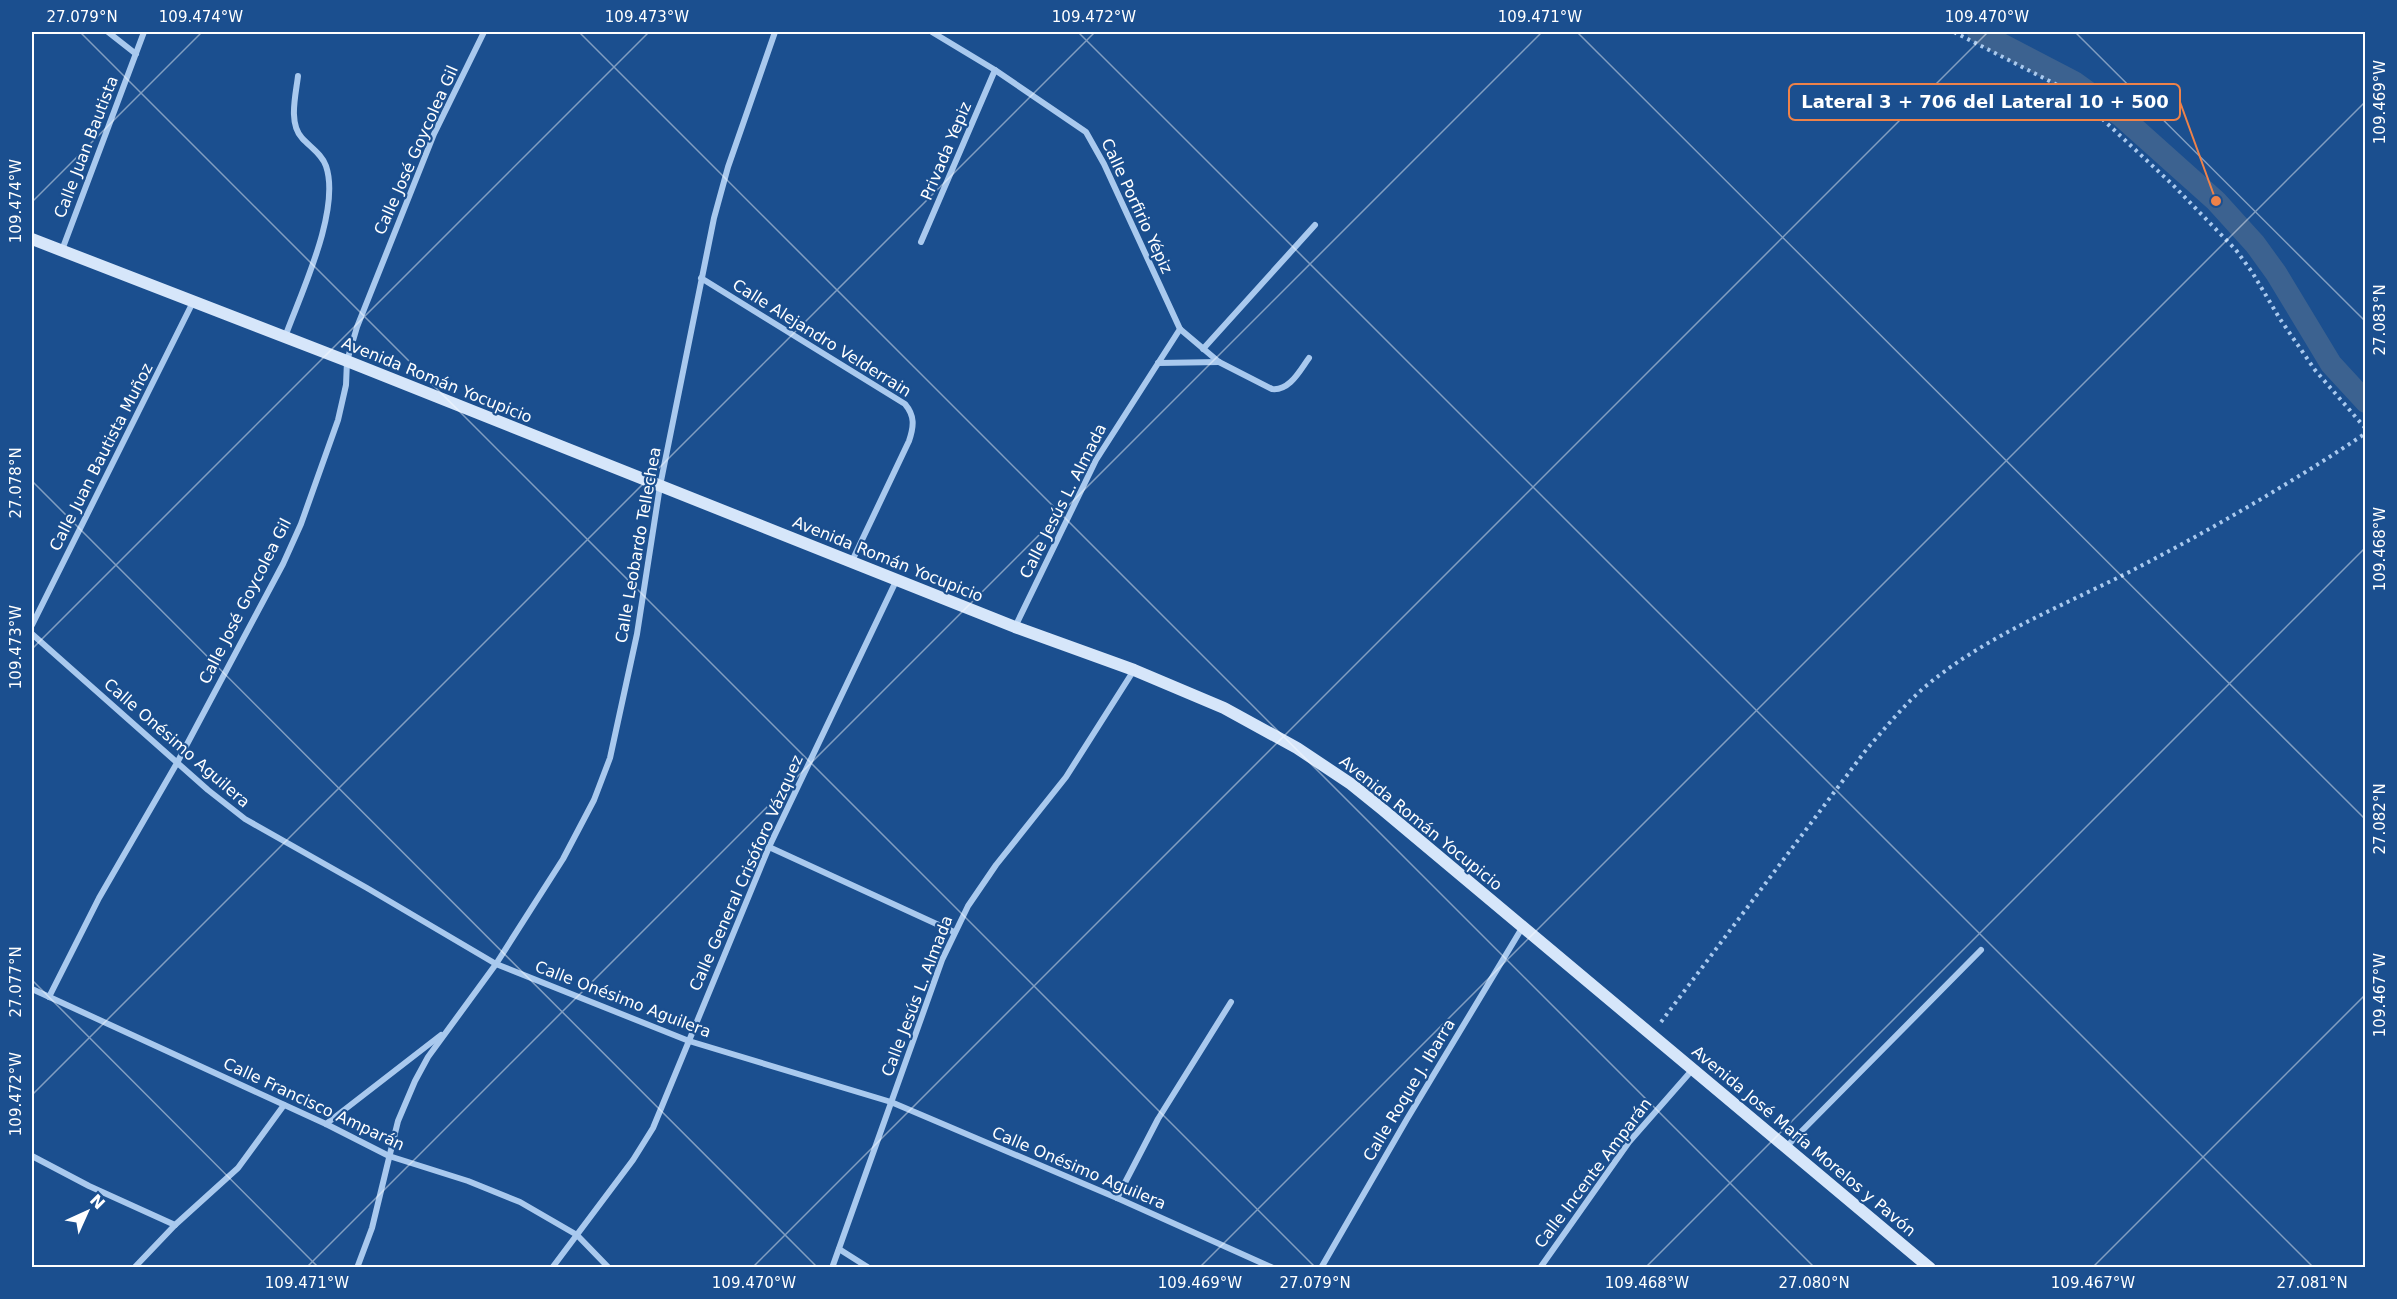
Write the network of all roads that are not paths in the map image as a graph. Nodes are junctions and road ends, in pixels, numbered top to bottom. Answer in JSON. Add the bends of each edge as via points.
{"nodes":[{"id":1,"x":108,"y":32,"type":"edge"},
{"id":2,"x":144,"y":32,"type":"edge"},
{"id":3,"x":484,"y":32,"type":"edge"},
{"id":4,"x":775,"y":32,"type":"edge"},
{"id":5,"x":932,"y":32,"type":"edge"},
{"id":6,"x":135,"y":54,"type":"junction"},
{"id":7,"x":995,"y":70,"type":"junction"},
{"id":8,"x":298,"y":76,"type":"dead end"},
{"id":9,"x":1315,"y":225,"type":"dead end"},
{"id":10,"x":32,"y":239,"type":"edge"},
{"id":11,"x":921,"y":242,"type":"dead end"},
{"id":12,"x":62,"y":251,"type":"junction"},
{"id":13,"x":700,"y":278,"type":"junction"},
{"id":14,"x":194,"y":301,"type":"junction"},
{"id":15,"x":1180,"y":329,"type":"junction"},
{"id":16,"x":284,"y":338,"type":"junction"},
{"id":17,"x":1203,"y":349,"type":"junction"},
{"id":18,"x":1309,"y":358,"type":"dead end"},
{"id":19,"x":346,"y":361,"type":"junction"},
{"id":20,"x":1219,"y":362,"type":"junction"},
{"id":21,"x":1158,"y":363,"type":"junction"},
{"id":22,"x":660,"y":486,"type":"junction"},
{"id":23,"x":852,"y":561,"type":"junction"},
{"id":24,"x":897,"y":579,"type":"junction"},
{"id":25,"x":32,"y":625,"type":"edge"},
{"id":26,"x":1015,"y":627,"type":"junction"},
{"id":27,"x":32,"y":634,"type":"edge"},
{"id":28,"x":1134,"y":670,"type":"junction"},
{"id":29,"x":177,"y":763,"type":"junction"},
{"id":30,"x":769,"y":847,"type":"junction"},
{"id":31,"x":1522,"y":928,"type":"junction"},
{"id":32,"x":954,"y":932,"type":"junction"},
{"id":33,"x":1981,"y":950,"type":"dead end"},
{"id":34,"x":496,"y":964,"type":"junction"},
{"id":35,"x":32,"y":989,"type":"edge"},
{"id":36,"x":49,"y":997,"type":"junction"},
{"id":37,"x":1231,"y":1002,"type":"dead end"},
{"id":38,"x":449,"y":1030,"type":"junction"},
{"id":39,"x":1655,"y":1037,"type":"joint"},
{"id":40,"x":689,"y":1041,"type":"junction"},
{"id":41,"x":1689,"y":1066,"type":"junction"},
{"id":42,"x":891,"y":1102,"type":"junction"},
{"id":43,"x":284,"y":1105,"type":"junction"},
{"id":44,"x":327,"y":1124,"type":"junction"},
{"id":45,"x":1786,"y":1147,"type":"junction"},
{"id":46,"x":32,"y":1156,"type":"edge"},
{"id":47,"x":388,"y":1156,"type":"junction"},
{"id":48,"x":1118,"y":1198,"type":"junction"},
{"id":49,"x":175,"y":1225,"type":"junction"},
{"id":50,"x":577,"y":1235,"type":"junction"},
{"id":51,"x":838,"y":1249,"type":"junction"},
{"id":52,"x":134,"y":1268,"type":"edge"},
{"id":53,"x":357,"y":1268,"type":"edge"},
{"id":54,"x":552,"y":1268,"type":"edge"},
{"id":55,"x":609,"y":1268,"type":"edge"},
{"id":56,"x":832,"y":1268,"type":"edge"},
{"id":57,"x":869,"y":1268,"type":"edge"},
{"id":58,"x":1273,"y":1268,"type":"edge"},
{"id":59,"x":1322,"y":1268,"type":"edge"},
{"id":60,"x":1540,"y":1268,"type":"edge"},
{"id":61,"x":1930,"y":1268,"type":"edge"}],
"edges":[{"from":1,"to":6,"type":"street"},
{"from":2,"to":6,"type":"street","name":"Calle Juan Bautista"},
{"from":3,"to":19,"type":"street","name":"Calle José Goycolea Gil","via":[[430,144]]},
{"from":4,"to":13,"type":"street","name":"Calle Leobardo Tellechea","via":[[728,166]]},
{"from":5,"to":7,"type":"street","name":"Calle Porfirio Yépiz"},
{"from":6,"to":12,"type":"street","name":"Calle Juan Bautista"},
{"from":7,"to":11,"type":"street","name":"Privada Yepiz"},
{"from":7,"to":15,"type":"street","name":"Calle Porfirio Yépiz","via":[[1086,132]]},
{"from":8,"to":16,"type":"street","via":[[295,126],[326,165],[329,203],[323,231]]},
{"from":9,"to":17,"type":"street"},
{"from":10,"to":12,"type":"street","name":"Avenida Román Yocupicio"},
{"from":12,"to":14,"type":"street","name":"Avenida Román Yocupicio"},
{"from":13,"to":22,"type":"street","name":"Calle Leobardo Tellechea"},
{"from":13,"to":23,"type":"street","name":"Calle Alejandro Velderrain","via":[[905,404],[912,412],[909,441]]},
{"from":14,"to":16,"type":"street","name":"Avenida Román Yocupicio"},
{"from":14,"to":25,"type":"street","name":"Calle Juan Bautista Muñoz"},
{"from":15,"to":17,"type":"street"},
{"from":15,"to":21,"type":"street","name":"Calle Jesús L. Almada"},
{"from":16,"to":19,"type":"street","name":"Avenida Román Yocupicio"},
{"from":17,"to":20,"type":"street"},
{"from":18,"to":20,"type":"street","via":[[1288,385],[1276,390]]},
{"from":19,"to":22,"type":"street","name":"Avenida Román Yocupicio"},
{"from":19,"to":29,"type":"street","name":"Calle José Goycolea Gil","via":[[346,385],[338,420],[301,524]]},
{"from":20,"to":21,"type":"street"},
{"from":21,"to":26,"type":"street","name":"Calle Jesús L. Almada","via":[[1096,460]]},
{"from":22,"to":23,"type":"street","name":"Avenida Román Yocupicio"},
{"from":22,"to":34,"type":"street","name":"Calle Leobardo Tellechea","via":[[637,634],[610,758],[594,800],[568,849]]},
{"from":23,"to":24,"type":"street","name":"Avenida Román Yocupicio"},
{"from":24,"to":26,"type":"street","name":"Avenida Román Yocupicio"},
{"from":24,"to":30,"type":"street","name":"Calle General Crisóforo Vázquez"},
{"from":26,"to":28,"type":"street","name":"Avenida Román Yocupicio"},
{"from":27,"to":29,"type":"street","name":"Calle Onésimo Aguilera"},
{"from":28,"to":31,"type":"street","name":"Avenida Román Yocupicio","via":[[1262,727],[1326,767],[1382,809]]},
{"from":28,"to":32,"type":"street","name":"Calle Jesús L. Almada","via":[[1066,777],[996,866]]},
{"from":29,"to":34,"type":"street","name":"Calle Onésimo Aguilera","via":[[245,819]]},
{"from":29,"to":36,"type":"street","name":"Calle José Goycolea Gil","via":[[99,898]]},
{"from":30,"to":32,"type":"street"},
{"from":30,"to":40,"type":"street","name":"Calle General Crisóforo Vázquez"},
{"from":31,"to":39,"type":"street","name":"Avenida Román Yocupicio"},
{"from":31,"to":59,"type":"street","name":"Calle Roque J. Ibarra"},
{"from":32,"to":42,"type":"street","name":"Calle Jesús L. Almada"},
{"from":33,"to":45,"type":"street"},
{"from":34,"to":38,"type":"street","name":"Calle Leobardo Tellechea"},
{"from":34,"to":40,"type":"street","name":"Calle Onésimo Aguilera"},
{"from":35,"to":36,"type":"street","name":"Calle Francisco Amparán"},
{"from":36,"to":43,"type":"street","name":"Calle Francisco Amparán"},
{"from":37,"to":48,"type":"street","via":[[1158,1119]]},
{"from":38,"to":44,"type":"street","name":"Calle Leobardo Tellechea"},
{"from":38,"to":47,"type":"street","name":"Calle Leobardo Tellechea","via":[[428,1057],[404,1103]]},
{"from":39,"to":41,"type":"street","name":"Avenida José María Morelos y Pavón"},
{"from":40,"to":42,"type":"street","name":"Calle Onésimo Aguilera"},
{"from":40,"to":50,"type":"street","name":"Calle General Crisóforo Vázquez","via":[[652,1128]]},
{"from":41,"to":45,"type":"street","name":"Avenida José María Morelos y Pavón"},
{"from":41,"to":60,"type":"street","name":"Calle Incente Amparán","via":[[1629,1142]]},
{"from":42,"to":48,"type":"street","name":"Calle Onésimo Aguilera"},
{"from":42,"to":51,"type":"street","name":"Calle Jesús L. Almada"},
{"from":43,"to":44,"type":"street","name":"Calle Francisco Amparán"},
{"from":43,"to":49,"type":"street","via":[[238,1168]]},
{"from":44,"to":47,"type":"street","name":"Calle Francisco Amparán"},
{"from":45,"to":61,"type":"street","name":"Avenida José María Morelos y Pavón"},
{"from":46,"to":49,"type":"street"},
{"from":47,"to":50,"type":"street","name":"Calle Francisco Amparán","via":[[494,1191]]},
{"from":47,"to":53,"type":"street","name":"Calle Leobardo Tellechea","via":[[372,1228]]},
{"from":48,"to":58,"type":"street","name":"Calle Onésimo Aguilera"},
{"from":49,"to":52,"type":"street"},
{"from":50,"to":54,"type":"street","name":"Calle General Crisóforo Vázquez"},
{"from":50,"to":55,"type":"street","name":"Calle Francisco Amparán"},
{"from":51,"to":56,"type":"street","name":"Calle Jesús L. Almada"},
{"from":51,"to":57,"type":"street"}]}
